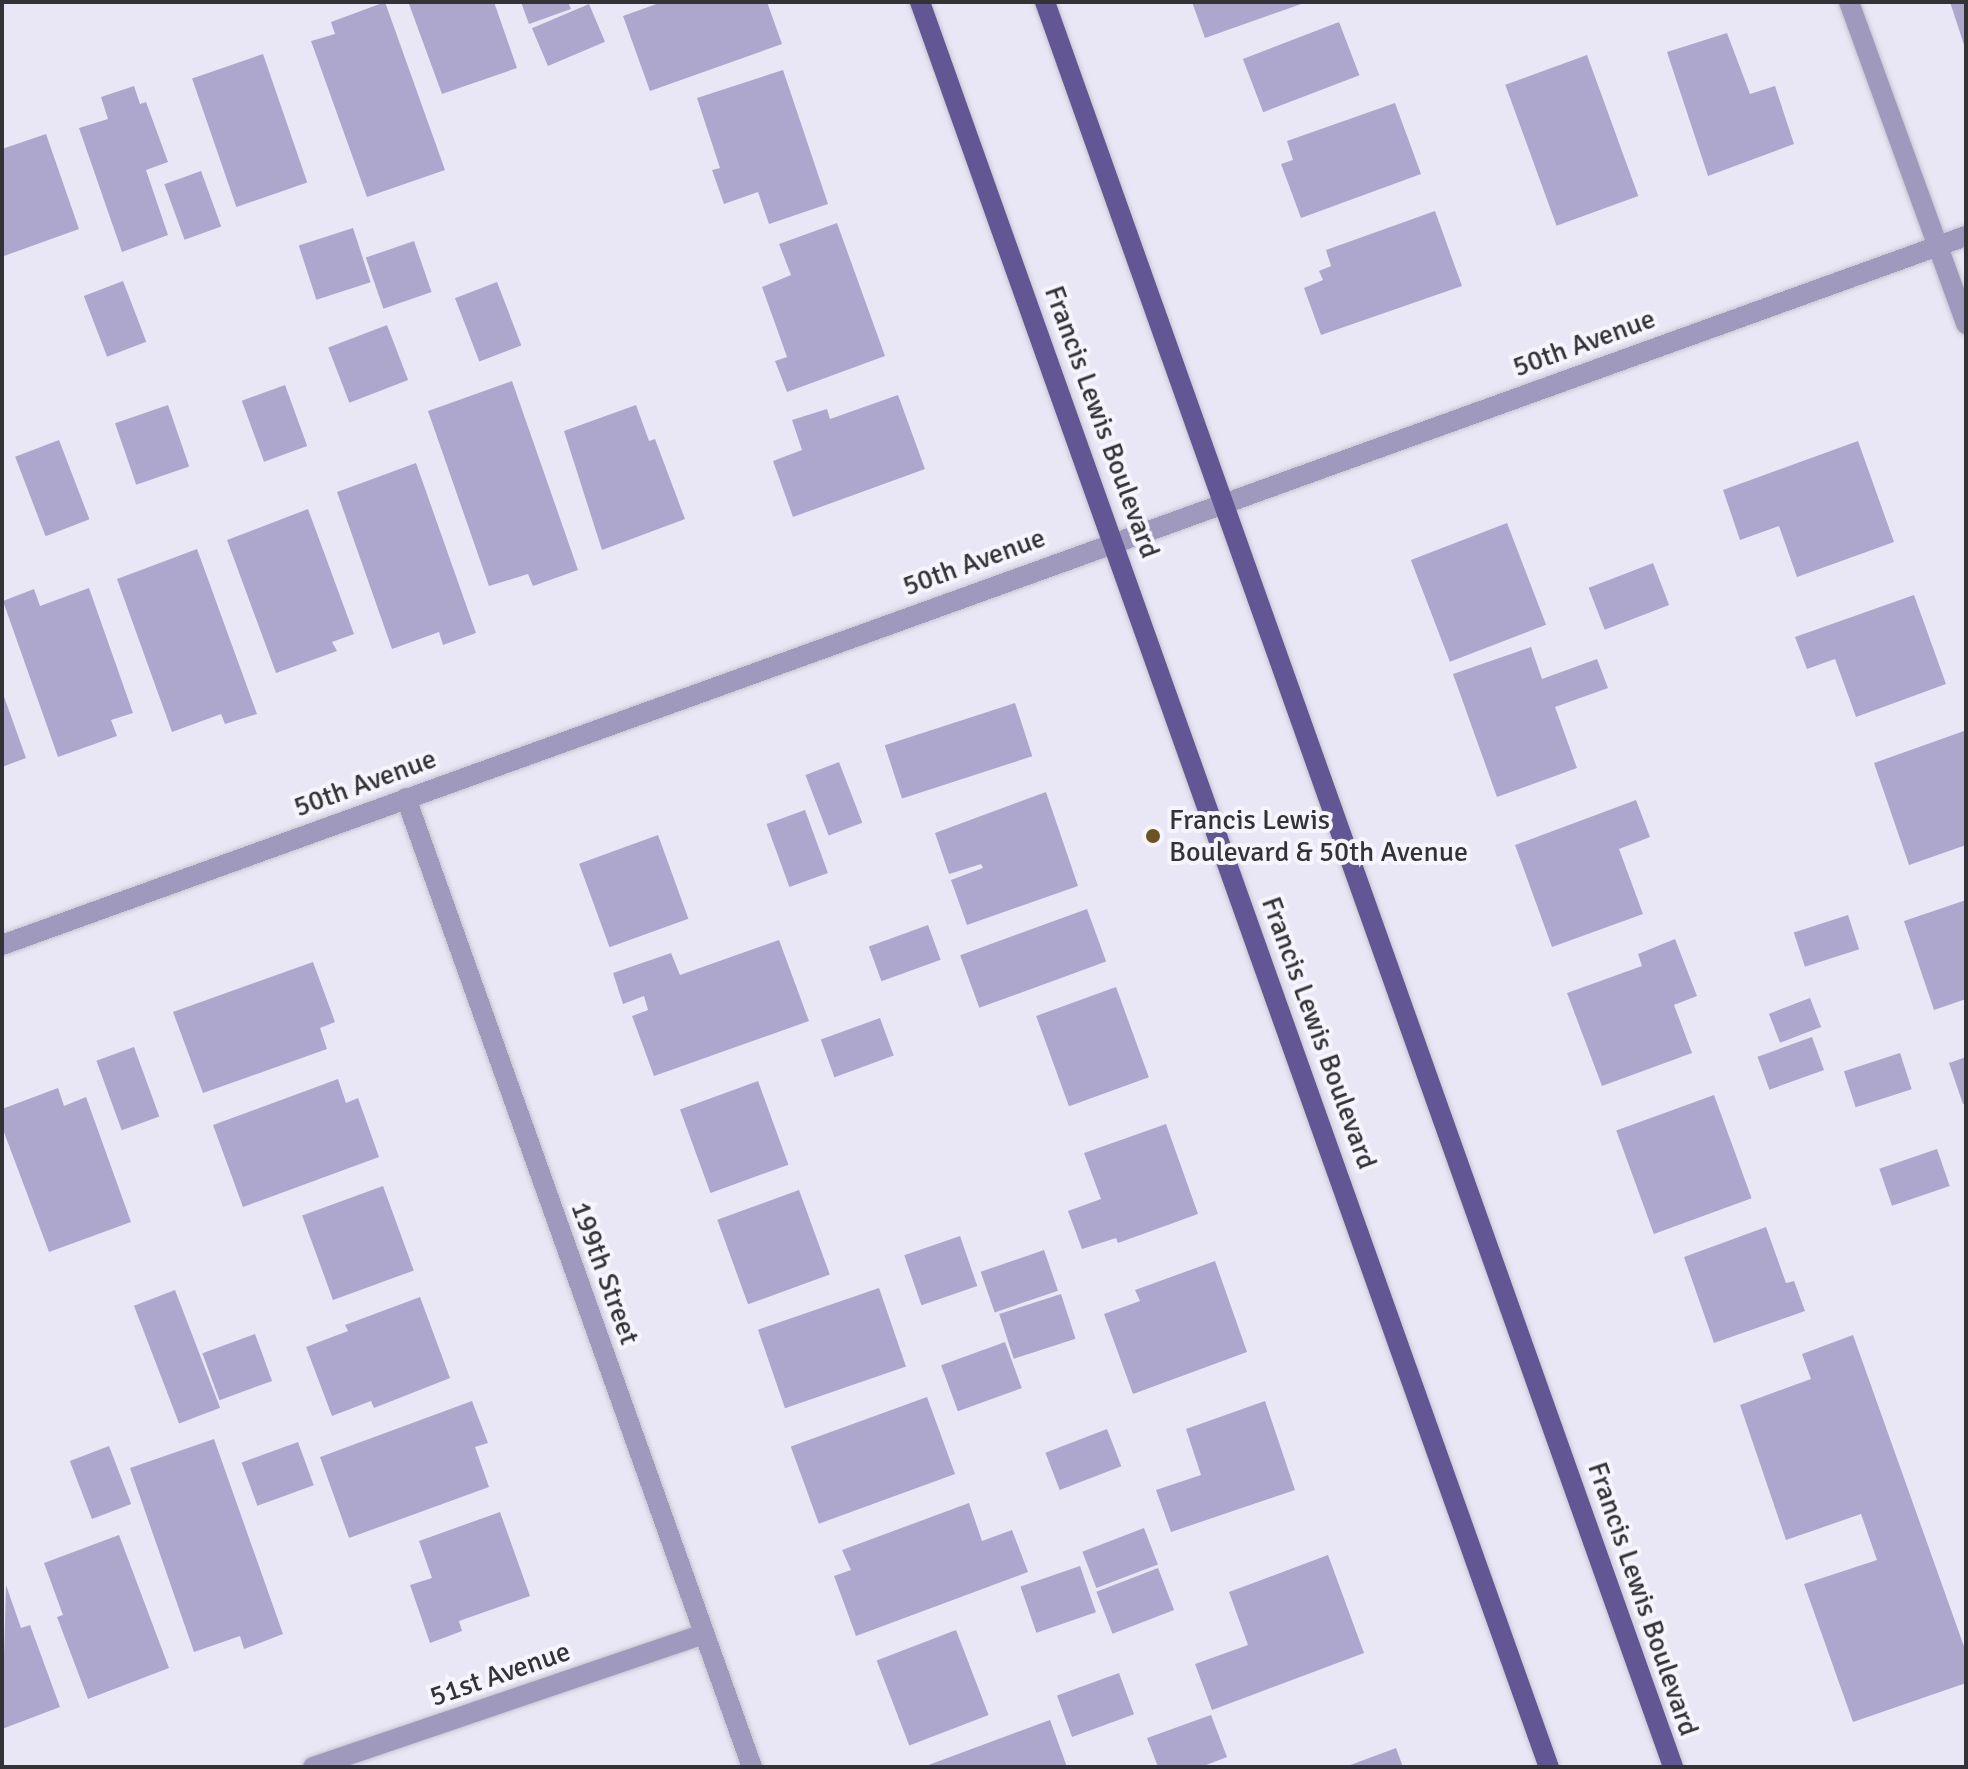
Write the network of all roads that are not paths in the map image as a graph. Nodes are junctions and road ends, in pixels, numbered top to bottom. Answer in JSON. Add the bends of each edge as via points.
{"nodes":[{"id":1,"x":920,"y":2,"type":"edge"},
{"id":2,"x":1045,"y":2,"type":"edge"},
{"id":3,"x":1849,"y":2,"type":"edge"},
{"id":4,"x":1966,"y":236,"type":"edge"},
{"id":5,"x":1938,"y":246,"type":"junction"},
{"id":6,"x":1966,"y":324,"type":"edge"},
{"id":7,"x":1222,"y":501,"type":"junction"},
{"id":8,"x":1115,"y":541,"type":"junction"},
{"id":9,"x":406,"y":798,"type":"junction"},
{"id":10,"x":2,"y":945,"type":"edge"},
{"id":11,"x":704,"y":1634,"type":"junction"},
{"id":12,"x":313,"y":1767,"type":"edge"},
{"id":13,"x":752,"y":1767,"type":"edge"},
{"id":14,"x":1549,"y":1767,"type":"edge"},
{"id":15,"x":1673,"y":1767,"type":"edge"}],
"edges":[{"from":1,"to":8,"type":"main road","name":"Francis Lewis Boulevard"},
{"from":2,"to":7,"type":"main road","name":"Francis Lewis Boulevard"},
{"from":3,"to":5,"type":"street"},
{"from":4,"to":5,"type":"street","name":"50th Avenue"},
{"from":5,"to":6,"type":"street"},
{"from":5,"to":7,"type":"street","name":"50th Avenue"},
{"from":7,"to":8,"type":"street","name":"50th Avenue"},
{"from":7,"to":15,"type":"main road","name":"Francis Lewis Boulevard"},
{"from":8,"to":9,"type":"street","name":"50th Avenue"},
{"from":8,"to":14,"type":"main road","name":"Francis Lewis Boulevard"},
{"from":9,"to":10,"type":"street","name":"50th Avenue"},
{"from":9,"to":11,"type":"street","name":"199th Street"},
{"from":11,"to":12,"type":"street","name":"51st Avenue"},
{"from":11,"to":13,"type":"street","name":"199th Street"}]}
